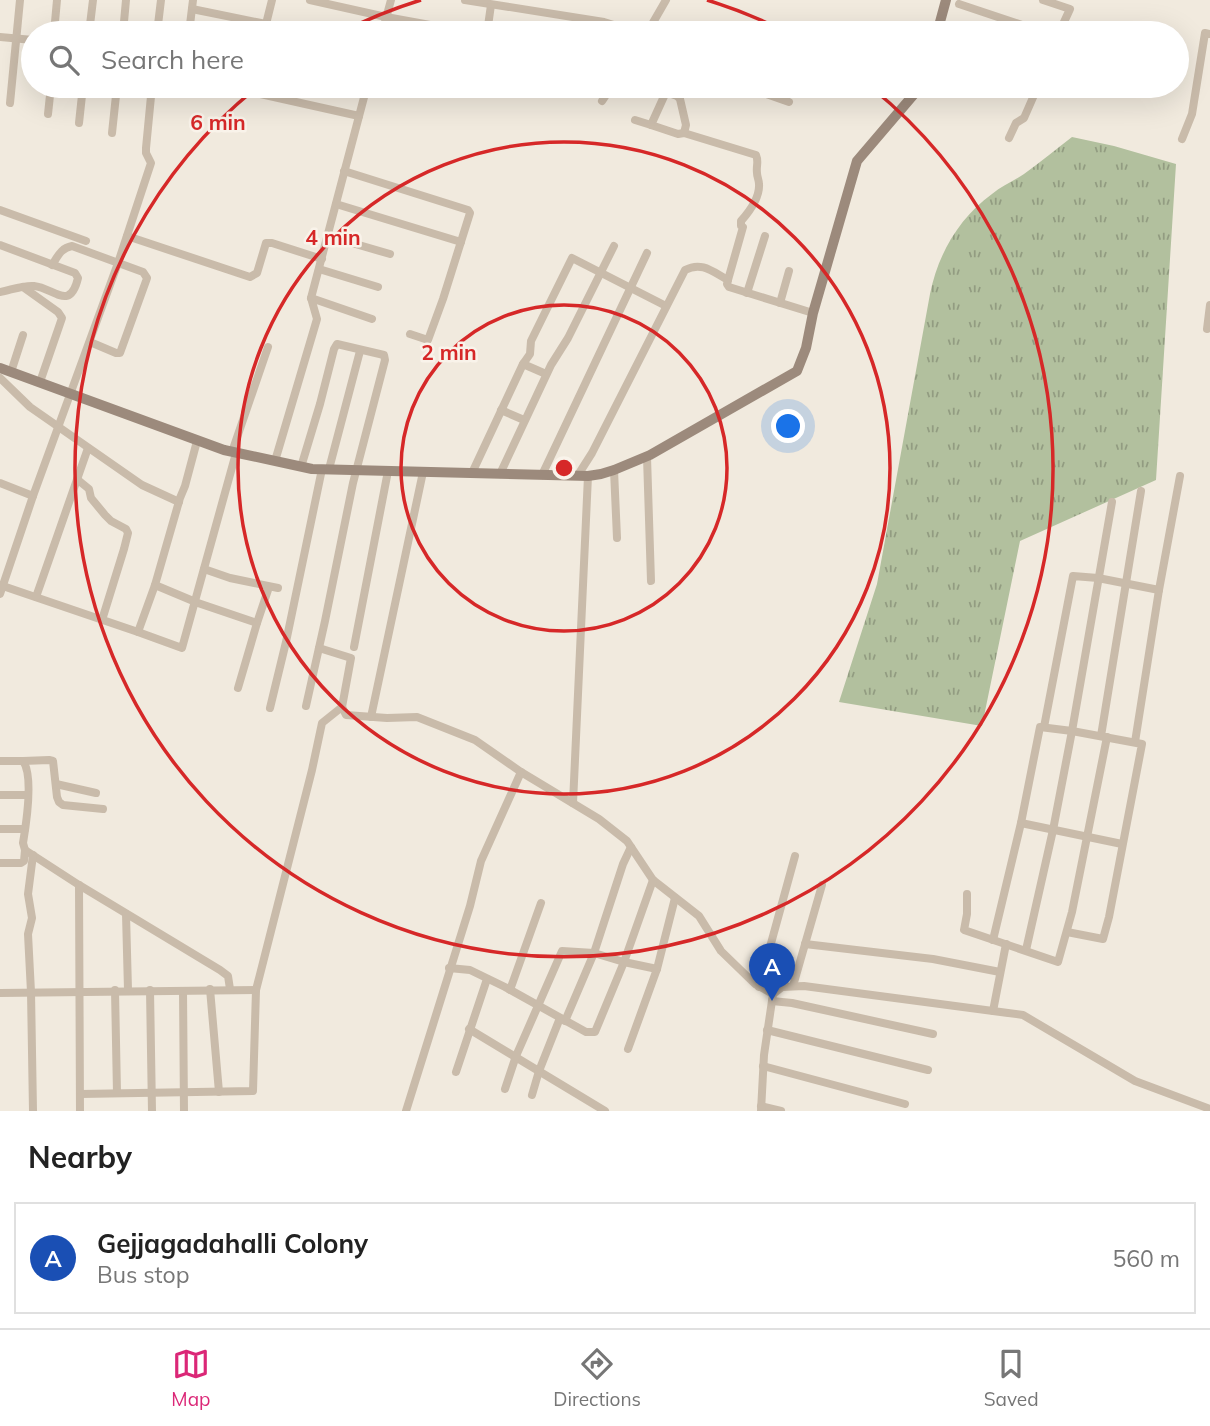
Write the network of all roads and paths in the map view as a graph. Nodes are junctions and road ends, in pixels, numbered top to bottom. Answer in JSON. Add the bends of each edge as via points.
{"nodes":[{"id":1,"x":20,"y":0,"type":"edge"},
{"id":2,"x":57,"y":0,"type":"edge"},
{"id":3,"x":93,"y":0,"type":"edge"},
{"id":4,"x":125,"y":0,"type":"edge"},
{"id":5,"x":161,"y":0,"type":"edge"},
{"id":6,"x":272,"y":0,"type":"edge"},
{"id":7,"x":310,"y":0,"type":"edge"},
{"id":8,"x":391,"y":0,"type":"edge"},
{"id":9,"x":465,"y":0,"type":"edge"},
{"id":10,"x":666,"y":0,"type":"edge"},
{"id":11,"x":946,"y":0,"type":"edge"},
{"id":12,"x":1043,"y":0,"type":"edge"},
{"id":13,"x":959,"y":4,"type":"dead end"},
{"id":14,"x":192,"y":5,"type":"edge"},
{"id":15,"x":491,"y":5,"type":"junction"},
{"id":16,"x":386,"y":17,"type":"junction"},
{"id":17,"x":55,"y":21,"type":"edge"},
{"id":18,"x":90,"y":21,"type":"edge"},
{"id":19,"x":123,"y":21,"type":"edge"},
{"id":20,"x":158,"y":21,"type":"edge"},
{"id":21,"x":254,"y":21,"type":"edge"},
{"id":22,"x":267,"y":21,"type":"edge"},
{"id":23,"x":385,"y":21,"type":"edge"},
{"id":24,"x":408,"y":21,"type":"edge"},
{"id":25,"x":489,"y":21,"type":"edge"},
{"id":26,"x":597,"y":21,"type":"edge"},
{"id":27,"x":654,"y":21,"type":"edge"},
{"id":28,"x":940,"y":21,"type":"edge"},
{"id":29,"x":1009,"y":21,"type":"edge"},
{"id":30,"x":1064,"y":21,"type":"edge"},
{"id":31,"x":1210,"y":34,"type":"edge"},
{"id":32,"x":0,"y":37,"type":"edge"},
{"id":33,"x":16,"y":38,"type":"junction"},
{"id":34,"x":21,"y":39,"type":"edge"},
{"id":35,"x":50,"y":98,"type":"edge"},
{"id":36,"x":82,"y":98,"type":"edge"},
{"id":37,"x":116,"y":98,"type":"edge"},
{"id":38,"x":151,"y":98,"type":"edge"},
{"id":39,"x":278,"y":98,"type":"edge"},
{"id":40,"x":364,"y":98,"type":"edge"},
{"id":41,"x":604,"y":98,"type":"edge"},
{"id":42,"x":663,"y":98,"type":"edge"},
{"id":43,"x":679,"y":98,"type":"edge"},
{"id":44,"x":778,"y":98,"type":"edge"},
{"id":45,"x":911,"y":98,"type":"edge"},
{"id":46,"x":1033,"y":98,"type":"edge"},
{"id":47,"x":602,"y":101,"type":"dead end"},
{"id":48,"x":789,"y":102,"type":"dead end"},
{"id":49,"x":10,"y":103,"type":"dead end"},
{"id":50,"x":48,"y":114,"type":"dead end"},
{"id":51,"x":359,"y":116,"type":"junction"},
{"id":52,"x":635,"y":120,"type":"dead end"},
{"id":53,"x":79,"y":123,"type":"dead end"},
{"id":54,"x":650,"y":125,"type":"junction"},
{"id":55,"x":684,"y":132,"type":"junction"},
{"id":56,"x":112,"y":134,"type":"dead end"},
{"id":57,"x":1009,"y":138,"type":"dead end"},
{"id":58,"x":1182,"y":139,"type":"dead end"},
{"id":59,"x":344,"y":171,"type":"junction"},
{"id":60,"x":336,"y":204,"type":"junction"},
{"id":61,"x":0,"y":210,"type":"edge"},
{"id":62,"x":127,"y":236,"type":"junction"},
{"id":63,"x":328,"y":236,"type":"junction"},
{"id":64,"x":765,"y":236,"type":"dead end"},
{"id":65,"x":86,"y":241,"type":"dead end"},
{"id":66,"x":461,"y":242,"type":"junction"},
{"id":67,"x":0,"y":245,"type":"edge"},
{"id":68,"x":614,"y":246,"type":"dead end"},
{"id":69,"x":390,"y":254,"type":"dead end"},
{"id":70,"x":647,"y":254,"type":"dead end"},
{"id":71,"x":322,"y":259,"type":"junction"},
{"id":72,"x":118,"y":263,"type":"junction"},
{"id":73,"x":52,"y":265,"type":"junction"},
{"id":74,"x":319,"y":269,"type":"junction"},
{"id":75,"x":789,"y":271,"type":"dead end"},
{"id":76,"x":600,"y":272,"type":"junction"},
{"id":77,"x":728,"y":281,"type":"junction"},
{"id":78,"x":23,"y":287,"type":"junction"},
{"id":79,"x":378,"y":287,"type":"dead end"},
{"id":80,"x":631,"y":287,"type":"junction"},
{"id":81,"x":0,"y":292,"type":"edge"},
{"id":82,"x":747,"y":293,"type":"junction"},
{"id":83,"x":312,"y":299,"type":"junction"},
{"id":84,"x":780,"y":303,"type":"junction"},
{"id":85,"x":1210,"y":305,"type":"edge"},
{"id":86,"x":666,"y":306,"type":"junction"},
{"id":87,"x":813,"y":313,"type":"junction"},
{"id":88,"x":372,"y":319,"type":"dead end"},
{"id":89,"x":1207,"y":329,"type":"dead end"},
{"id":90,"x":410,"y":334,"type":"dead end"},
{"id":91,"x":23,"y":335,"type":"dead end"},
{"id":92,"x":90,"y":342,"type":"junction"},
{"id":93,"x":268,"y":347,"type":"dead end"},
{"id":94,"x":360,"y":351,"type":"junction"},
{"id":95,"x":523,"y":364,"type":"junction"},
{"id":96,"x":4,"y":373,"type":"edge"},
{"id":97,"x":546,"y":374,"type":"junction"},
{"id":98,"x":40,"y":382,"type":"junction"},
{"id":99,"x":71,"y":394,"type":"junction"},
{"id":100,"x":501,"y":410,"type":"junction"},
{"id":101,"x":524,"y":420,"type":"junction"},
{"id":102,"x":59,"y":427,"type":"junction"},
{"id":103,"x":197,"y":440,"type":"junction"},
{"id":104,"x":88,"y":448,"type":"junction"},
{"id":105,"x":234,"y":453,"type":"junction"},
{"id":106,"x":647,"y":457,"type":"junction"},
{"id":107,"x":275,"y":461,"type":"junction"},
{"id":108,"x":301,"y":467,"type":"junction"},
{"id":109,"x":325,"y":469,"type":"junction"},
{"id":110,"x":357,"y":470,"type":"junction"},
{"id":111,"x":614,"y":470,"type":"junction"},
{"id":112,"x":388,"y":471,"type":"junction"},
{"id":113,"x":423,"y":472,"type":"junction"},
{"id":114,"x":472,"y":473,"type":"junction"},
{"id":115,"x":500,"y":474,"type":"junction"},
{"id":116,"x":542,"y":475,"type":"junction"},
{"id":117,"x":1180,"y":475,"type":"dead end"},
{"id":118,"x":583,"y":476,"type":"junction"},
{"id":119,"x":78,"y":480,"type":"junction"},
{"id":120,"x":0,"y":483,"type":"edge"},
{"id":121,"x":1140,"y":491,"type":"dead end"},
{"id":122,"x":33,"y":496,"type":"junction"},
{"id":123,"x":179,"y":502,"type":"junction"},
{"id":124,"x":1112,"y":502,"type":"dead end"},
{"id":125,"x":617,"y":538,"type":"dead end"},
{"id":126,"x":204,"y":569,"type":"junction"},
{"id":127,"x":1098,"y":578,"type":"junction"},
{"id":128,"x":651,"y":581,"type":"dead end"},
{"id":129,"x":1125,"y":583,"type":"junction"},
{"id":130,"x":155,"y":585,"type":"junction"},
{"id":131,"x":1,"y":588,"type":"edge"},
{"id":132,"x":278,"y":588,"type":"dead end"},
{"id":133,"x":268,"y":590,"type":"dead end"},
{"id":134,"x":1159,"y":590,"type":"junction"},
{"id":135,"x":36,"y":597,"type":"junction"},
{"id":136,"x":196,"y":602,"type":"junction"},
{"id":137,"x":102,"y":620,"type":"junction"},
{"id":138,"x":257,"y":623,"type":"junction"},
{"id":139,"x":138,"y":632,"type":"junction"},
{"id":140,"x":354,"y":647,"type":"dead end"},
{"id":141,"x":319,"y":649,"type":"junction"},
{"id":142,"x":238,"y":688,"type":"dead end"},
{"id":143,"x":306,"y":706,"type":"dead end"},
{"id":144,"x":342,"y":707,"type":"junction"},
{"id":145,"x":270,"y":708,"type":"dead end"},
{"id":146,"x":371,"y":717,"type":"junction"},
{"id":147,"x":1045,"y":727,"type":"junction"},
{"id":148,"x":1072,"y":730,"type":"junction"},
{"id":149,"x":1104,"y":737,"type":"junction"},
{"id":150,"x":1135,"y":742,"type":"junction"},
{"id":151,"x":0,"y":761,"type":"edge"},
{"id":152,"x":23,"y":761,"type":"junction"},
{"id":153,"x":521,"y":772,"type":"junction"},
{"id":154,"x":57,"y":784,"type":"junction"},
{"id":155,"x":96,"y":793,"type":"dead end"},
{"id":156,"x":0,"y":795,"type":"edge"},
{"id":157,"x":28,"y":795,"type":"junction"},
{"id":158,"x":573,"y":803,"type":"junction"},
{"id":159,"x":103,"y":809,"type":"dead end"},
{"id":160,"x":1021,"y":823,"type":"junction"},
{"id":161,"x":25,"y":829,"type":"junction"},
{"id":162,"x":0,"y":830,"type":"edge"},
{"id":163,"x":1053,"y":830,"type":"junction"},
{"id":164,"x":1088,"y":838,"type":"junction"},
{"id":165,"x":1122,"y":844,"type":"junction"},
{"id":166,"x":631,"y":847,"type":"junction"},
{"id":167,"x":29,"y":853,"type":"junction"},
{"id":168,"x":795,"y":856,"type":"dead end"},
{"id":169,"x":0,"y":863,"type":"edge"},
{"id":170,"x":653,"y":880,"type":"junction"},
{"id":171,"x":79,"y":885,"type":"junction"},
{"id":172,"x":822,"y":885,"type":"dead end"},
{"id":173,"x":967,"y":894,"type":"dead end"},
{"id":174,"x":675,"y":898,"type":"junction"},
{"id":175,"x":541,"y":902,"type":"dead end"},
{"id":176,"x":126,"y":914,"type":"junction"},
{"id":177,"x":1067,"y":932,"type":"junction"},
{"id":178,"x":993,"y":940,"type":"junction"},
{"id":179,"x":805,"y":944,"type":"junction"},
{"id":180,"x":1006,"y":944,"type":"junction"},
{"id":181,"x":1026,"y":950,"type":"junction"},
{"id":182,"x":594,"y":953,"type":"junction"},
{"id":183,"x":624,"y":962,"type":"junction"},
{"id":184,"x":449,"y":968,"type":"junction"},
{"id":185,"x":657,"y":969,"type":"junction"},
{"id":186,"x":1000,"y":972,"type":"junction"},
{"id":187,"x":487,"y":979,"type":"junction"},
{"id":188,"x":759,"y":986,"type":"junction"},
{"id":189,"x":793,"y":986,"type":"junction"},
{"id":190,"x":210,"y":989,"type":"junction"},
{"id":191,"x":230,"y":989,"type":"junction"},
{"id":192,"x":116,"y":990,"type":"junction"},
{"id":193,"x":128,"y":990,"type":"junction"},
{"id":194,"x":150,"y":990,"type":"junction"},
{"id":195,"x":183,"y":990,"type":"junction"},
{"id":196,"x":256,"y":990,"type":"junction"},
{"id":197,"x":510,"y":990,"type":"junction"},
{"id":198,"x":80,"y":991,"type":"junction"},
{"id":199,"x":31,"y":992,"type":"junction"},
{"id":200,"x":0,"y":993,"type":"edge"},
{"id":201,"x":772,"y":997,"type":"junction"},
{"id":202,"x":538,"y":1006,"type":"junction"},
{"id":203,"x":993,"y":1011,"type":"junction"},
{"id":204,"x":562,"y":1019,"type":"junction"},
{"id":205,"x":469,"y":1029,"type":"junction"},
{"id":206,"x":767,"y":1030,"type":"junction"},
{"id":207,"x":933,"y":1034,"type":"dead end"},
{"id":208,"x":628,"y":1049,"type":"dead end"},
{"id":209,"x":516,"y":1056,"type":"junction"},
{"id":210,"x":763,"y":1066,"type":"junction"},
{"id":211,"x":928,"y":1070,"type":"dead end"},
{"id":212,"x":539,"y":1071,"type":"junction"},
{"id":213,"x":456,"y":1072,"type":"dead end"},
{"id":214,"x":505,"y":1089,"type":"dead end"},
{"id":215,"x":184,"y":1092,"type":"junction"},
{"id":216,"x":219,"y":1092,"type":"junction"},
{"id":217,"x":117,"y":1093,"type":"junction"},
{"id":218,"x":151,"y":1093,"type":"junction"},
{"id":219,"x":80,"y":1094,"type":"junction"},
{"id":220,"x":532,"y":1095,"type":"dead end"},
{"id":221,"x":905,"y":1104,"type":"dead end"},
{"id":222,"x":761,"y":1109,"type":"edge"},
{"id":223,"x":1210,"y":1109,"type":"edge"},
{"id":224,"x":33,"y":1111,"type":"edge"},
{"id":225,"x":80,"y":1111,"type":"edge"},
{"id":226,"x":152,"y":1111,"type":"edge"},
{"id":227,"x":184,"y":1111,"type":"edge"},
{"id":228,"x":406,"y":1111,"type":"edge"},
{"id":229,"x":605,"y":1111,"type":"edge"},
{"id":230,"x":781,"y":1111,"type":"edge"}],
"edges":[{"from":1,"to":33,"type":"street"},
{"from":2,"to":17,"type":"street"},
{"from":3,"to":18,"type":"street"},
{"from":4,"to":19,"type":"street"},
{"from":5,"to":20,"type":"street"},
{"from":6,"to":22,"type":"street"},
{"from":7,"to":16,"type":"street"},
{"from":8,"to":16,"type":"street"},
{"from":9,"to":15,"type":"street"},
{"from":10,"to":27,"type":"street"},
{"from":11,"to":28,"type":"street"},
{"from":12,"to":30,"type":"street","via":[[1070,9]]},
{"from":13,"to":29,"type":"street"},
{"from":14,"to":21,"type":"street"},
{"from":15,"to":25,"type":"street"},
{"from":15,"to":26,"type":"street"},
{"from":16,"to":23,"type":"street"},
{"from":16,"to":24,"type":"street"},
{"from":31,"to":58,"type":"street","via":[[1205,33],[1192,114]]},
{"from":32,"to":33,"type":"street"},
{"from":33,"to":34,"type":"street"},
{"from":33,"to":49,"type":"street"},
{"from":35,"to":50,"type":"street"},
{"from":36,"to":53,"type":"street"},
{"from":37,"to":56,"type":"street"},
{"from":38,"to":62,"type":"street","via":[[146,153],[151,163]]},
{"from":39,"to":51,"type":"street"},
{"from":40,"to":51,"type":"street"},
{"from":41,"to":47,"type":"street"},
{"from":42,"to":54,"type":"street"},
{"from":43,"to":55,"type":"street","via":[[687,125]]},
{"from":44,"to":48,"type":"street"},
{"from":45,"to":87,"type":"street","via":[[857,161]]},
{"from":46,"to":57,"type":"street"},
{"from":51,"to":59,"type":"street"},
{"from":52,"to":54,"type":"street"},
{"from":54,"to":55,"type":"street"},
{"from":55,"to":77,"type":"street","via":[[756,155],[758,160],[759,189],[741,222]]},
{"from":59,"to":60,"type":"street"},
{"from":59,"to":66,"type":"street","via":[[468,210]]},
{"from":60,"to":63,"type":"street"},
{"from":60,"to":66,"type":"street"},
{"from":61,"to":65,"type":"street"},
{"from":62,"to":71,"type":"street","via":[[250,277],[257,273],[267,243]]},
{"from":62,"to":72,"type":"street"},
{"from":63,"to":69,"type":"street"},
{"from":63,"to":71,"type":"street"},
{"from":64,"to":82,"type":"street"},
{"from":66,"to":90,"type":"street","via":[[428,340]]},
{"from":67,"to":73,"type":"street"},
{"from":68,"to":76,"type":"street"},
{"from":70,"to":80,"type":"street"},
{"from":71,"to":74,"type":"street"},
{"from":72,"to":73,"type":"street","via":[[72,246],[60,251]]},
{"from":72,"to":92,"type":"street"},
{"from":72,"to":92,"type":"street","via":[[143,272],[146,281],[120,353]]},
{"from":73,"to":78,"type":"street","via":[[77,275],[75,290],[69,295]]},
{"from":74,"to":79,"type":"street"},
{"from":74,"to":83,"type":"street"},
{"from":75,"to":84,"type":"street"},
{"from":76,"to":80,"type":"street"},
{"from":76,"to":95,"type":"street","via":[[572,258]]},
{"from":76,"to":97,"type":"street"},
{"from":77,"to":82,"type":"street","via":[[729,287]]},
{"from":77,"to":86,"type":"street","via":[[693,265],[685,270]]},
{"from":78,"to":81,"type":"street"},
{"from":78,"to":98,"type":"street","via":[[62,318]]},
{"from":80,"to":86,"type":"street"},
{"from":80,"to":116,"type":"street"},
{"from":82,"to":84,"type":"street"},
{"from":83,"to":88,"type":"street"},
{"from":83,"to":107,"type":"street","via":[[317,319]]},
{"from":84,"to":87,"type":"street"},
{"from":85,"to":89,"type":"street"},
{"from":86,"to":118,"type":"street"},
{"from":87,"to":106,"type":"street","via":[[797,371]]},
{"from":91,"to":96,"type":"street"},
{"from":92,"to":99,"type":"street"},
{"from":93,"to":105,"type":"street"},
{"from":94,"to":108,"type":"street","via":[[341,344],[334,349]]},
{"from":94,"to":109,"type":"street"},
{"from":94,"to":110,"type":"street","via":[[384,355],[385,360]]},
{"from":95,"to":97,"type":"street"},
{"from":95,"to":100,"type":"street"},
{"from":96,"to":98,"type":"street"},
{"from":96,"to":102,"type":"street","via":[[30,407]]},
{"from":97,"to":101,"type":"street"},
{"from":98,"to":99,"type":"street"},
{"from":99,"to":102,"type":"street"},
{"from":99,"to":103,"type":"street"},
{"from":100,"to":101,"type":"street"},
{"from":100,"to":114,"type":"street"},
{"from":101,"to":115,"type":"street"},
{"from":102,"to":104,"type":"street"},
{"from":102,"to":122,"type":"street"},
{"from":103,"to":105,"type":"street"},
{"from":103,"to":123,"type":"street"},
{"from":104,"to":119,"type":"street"},
{"from":104,"to":123,"type":"street","via":[[142,485]]},
{"from":105,"to":107,"type":"street"},
{"from":105,"to":126,"type":"street"},
{"from":106,"to":111,"type":"street"},
{"from":106,"to":128,"type":"street"},
{"from":107,"to":108,"type":"street"},
{"from":108,"to":109,"type":"street"},
{"from":109,"to":110,"type":"street"},
{"from":109,"to":145,"type":"street"},
{"from":110,"to":112,"type":"street"},
{"from":110,"to":141,"type":"street"},
{"from":111,"to":118,"type":"street"},
{"from":111,"to":125,"type":"street"},
{"from":112,"to":113,"type":"street"},
{"from":112,"to":140,"type":"street"},
{"from":113,"to":114,"type":"street"},
{"from":113,"to":146,"type":"street"},
{"from":114,"to":115,"type":"street"},
{"from":115,"to":116,"type":"street"},
{"from":116,"to":118,"type":"street"},
{"from":117,"to":134,"type":"street"},
{"from":118,"to":158,"type":"street"},
{"from":119,"to":135,"type":"street"},
{"from":119,"to":137,"type":"street","via":[[105,516],[128,530]]},
{"from":120,"to":122,"type":"street"},
{"from":121,"to":129,"type":"street"},
{"from":122,"to":131,"type":"street"},
{"from":123,"to":130,"type":"street"},
{"from":124,"to":127,"type":"street"},
{"from":126,"to":132,"type":"street"},
{"from":126,"to":136,"type":"street"},
{"from":127,"to":129,"type":"street"},
{"from":127,"to":147,"type":"street","via":[[1073,576]]},
{"from":127,"to":148,"type":"street"},
{"from":129,"to":134,"type":"street"},
{"from":129,"to":149,"type":"street"},
{"from":130,"to":136,"type":"street"},
{"from":130,"to":139,"type":"street"},
{"from":131,"to":135,"type":"street"},
{"from":133,"to":138,"type":"street"},
{"from":134,"to":150,"type":"street"},
{"from":135,"to":137,"type":"street"},
{"from":136,"to":138,"type":"street"},
{"from":136,"to":139,"type":"street","via":[[183,648]]},
{"from":137,"to":139,"type":"street"},
{"from":138,"to":142,"type":"street"},
{"from":141,"to":143,"type":"street"},
{"from":141,"to":144,"type":"street","via":[[351,658]]},
{"from":144,"to":146,"type":"street","via":[[346,715]]},
{"from":144,"to":196,"type":"street","via":[[322,723]]},
{"from":146,"to":153,"type":"street","via":[[417,717],[475,740]]},
{"from":147,"to":148,"type":"street"},
{"from":147,"to":160,"type":"street","via":[[1040,727]]},
{"from":148,"to":149,"type":"street"},
{"from":148,"to":163,"type":"street"},
{"from":149,"to":150,"type":"street"},
{"from":149,"to":164,"type":"street"},
{"from":150,"to":165,"type":"street","via":[[1142,744]]},
{"from":151,"to":152,"type":"street"},
{"from":152,"to":154,"type":"street","via":[[52,760]]},
{"from":152,"to":157,"type":"street"},
{"from":153,"to":158,"type":"street"},
{"from":153,"to":184,"type":"street","via":[[481,861]]},
{"from":154,"to":155,"type":"street"},
{"from":154,"to":159,"type":"street","via":[[62,805]]},
{"from":156,"to":157,"type":"street"},
{"from":157,"to":161,"type":"street"},
{"from":158,"to":166,"type":"street"},
{"from":160,"to":163,"type":"street"},
{"from":160,"to":178,"type":"street"},
{"from":161,"to":162,"type":"street"},
{"from":161,"to":167,"type":"street","via":[[23,843]]},
{"from":163,"to":164,"type":"street"},
{"from":163,"to":181,"type":"street"},
{"from":164,"to":165,"type":"street"},
{"from":164,"to":177,"type":"street"},
{"from":165,"to":177,"type":"street","via":[[1103,939]]},
{"from":166,"to":170,"type":"street"},
{"from":166,"to":182,"type":"street"},
{"from":167,"to":169,"type":"street","via":[[21,863]]},
{"from":167,"to":171,"type":"street"},
{"from":167,"to":199,"type":"street"},
{"from":168,"to":188,"type":"street"},
{"from":170,"to":174,"type":"street"},
{"from":170,"to":183,"type":"street"},
{"from":171,"to":176,"type":"street"},
{"from":171,"to":198,"type":"street"},
{"from":172,"to":179,"type":"street"},
{"from":173,"to":178,"type":"street","via":[[964,930]]},
{"from":174,"to":185,"type":"street"},
{"from":174,"to":188,"type":"street","via":[[699,916],[722,951]]},
{"from":175,"to":197,"type":"street"},
{"from":176,"to":191,"type":"street","via":[[228,976]]},
{"from":176,"to":193,"type":"street"},
{"from":177,"to":181,"type":"street","via":[[1058,962]]},
{"from":178,"to":180,"type":"street"},
{"from":179,"to":186,"type":"street"},
{"from":179,"to":189,"type":"street"},
{"from":180,"to":181,"type":"street"},
{"from":180,"to":186,"type":"street"},
{"from":182,"to":183,"type":"street"},
{"from":182,"to":202,"type":"street","via":[[562,951]]},
{"from":182,"to":204,"type":"street"},
{"from":183,"to":185,"type":"street"},
{"from":183,"to":204,"type":"street","via":[[595,1032]]},
{"from":184,"to":187,"type":"street","via":[[470,970]]},
{"from":184,"to":228,"type":"street"},
{"from":185,"to":208,"type":"street"},
{"from":186,"to":203,"type":"street"},
{"from":187,"to":197,"type":"street"},
{"from":187,"to":205,"type":"street"},
{"from":188,"to":201,"type":"street"},
{"from":189,"to":201,"type":"street","via":[[782,987]]},
{"from":189,"to":203,"type":"street"},
{"from":190,"to":191,"type":"street"},
{"from":190,"to":195,"type":"street"},
{"from":190,"to":216,"type":"street"},
{"from":191,"to":196,"type":"street"},
{"from":192,"to":193,"type":"street"},
{"from":192,"to":198,"type":"street"},
{"from":192,"to":217,"type":"street"},
{"from":193,"to":194,"type":"street"},
{"from":194,"to":195,"type":"street"},
{"from":194,"to":218,"type":"street"},
{"from":195,"to":215,"type":"street"},
{"from":196,"to":216,"type":"street","via":[[253,1091]]},
{"from":197,"to":202,"type":"street"},
{"from":198,"to":199,"type":"street"},
{"from":198,"to":219,"type":"street"},
{"from":199,"to":200,"type":"street"},
{"from":199,"to":224,"type":"street"},
{"from":201,"to":206,"type":"street"},
{"from":201,"to":207,"type":"street"},
{"from":202,"to":204,"type":"street"},
{"from":202,"to":209,"type":"street"},
{"from":203,"to":223,"type":"street","via":[[1023,1015],[1135,1081]]},
{"from":204,"to":212,"type":"street"},
{"from":205,"to":209,"type":"street"},
{"from":205,"to":213,"type":"street"},
{"from":206,"to":210,"type":"street"},
{"from":206,"to":211,"type":"street"},
{"from":209,"to":212,"type":"street"},
{"from":209,"to":214,"type":"street"},
{"from":210,"to":221,"type":"street"},
{"from":210,"to":222,"type":"street"},
{"from":212,"to":220,"type":"street"},
{"from":212,"to":229,"type":"street"},
{"from":215,"to":216,"type":"street"},
{"from":215,"to":218,"type":"street"},
{"from":215,"to":227,"type":"street"},
{"from":217,"to":218,"type":"street"},
{"from":217,"to":219,"type":"street"},
{"from":218,"to":226,"type":"street"},
{"from":219,"to":225,"type":"street"},
{"from":222,"to":230,"type":"street"}]}
